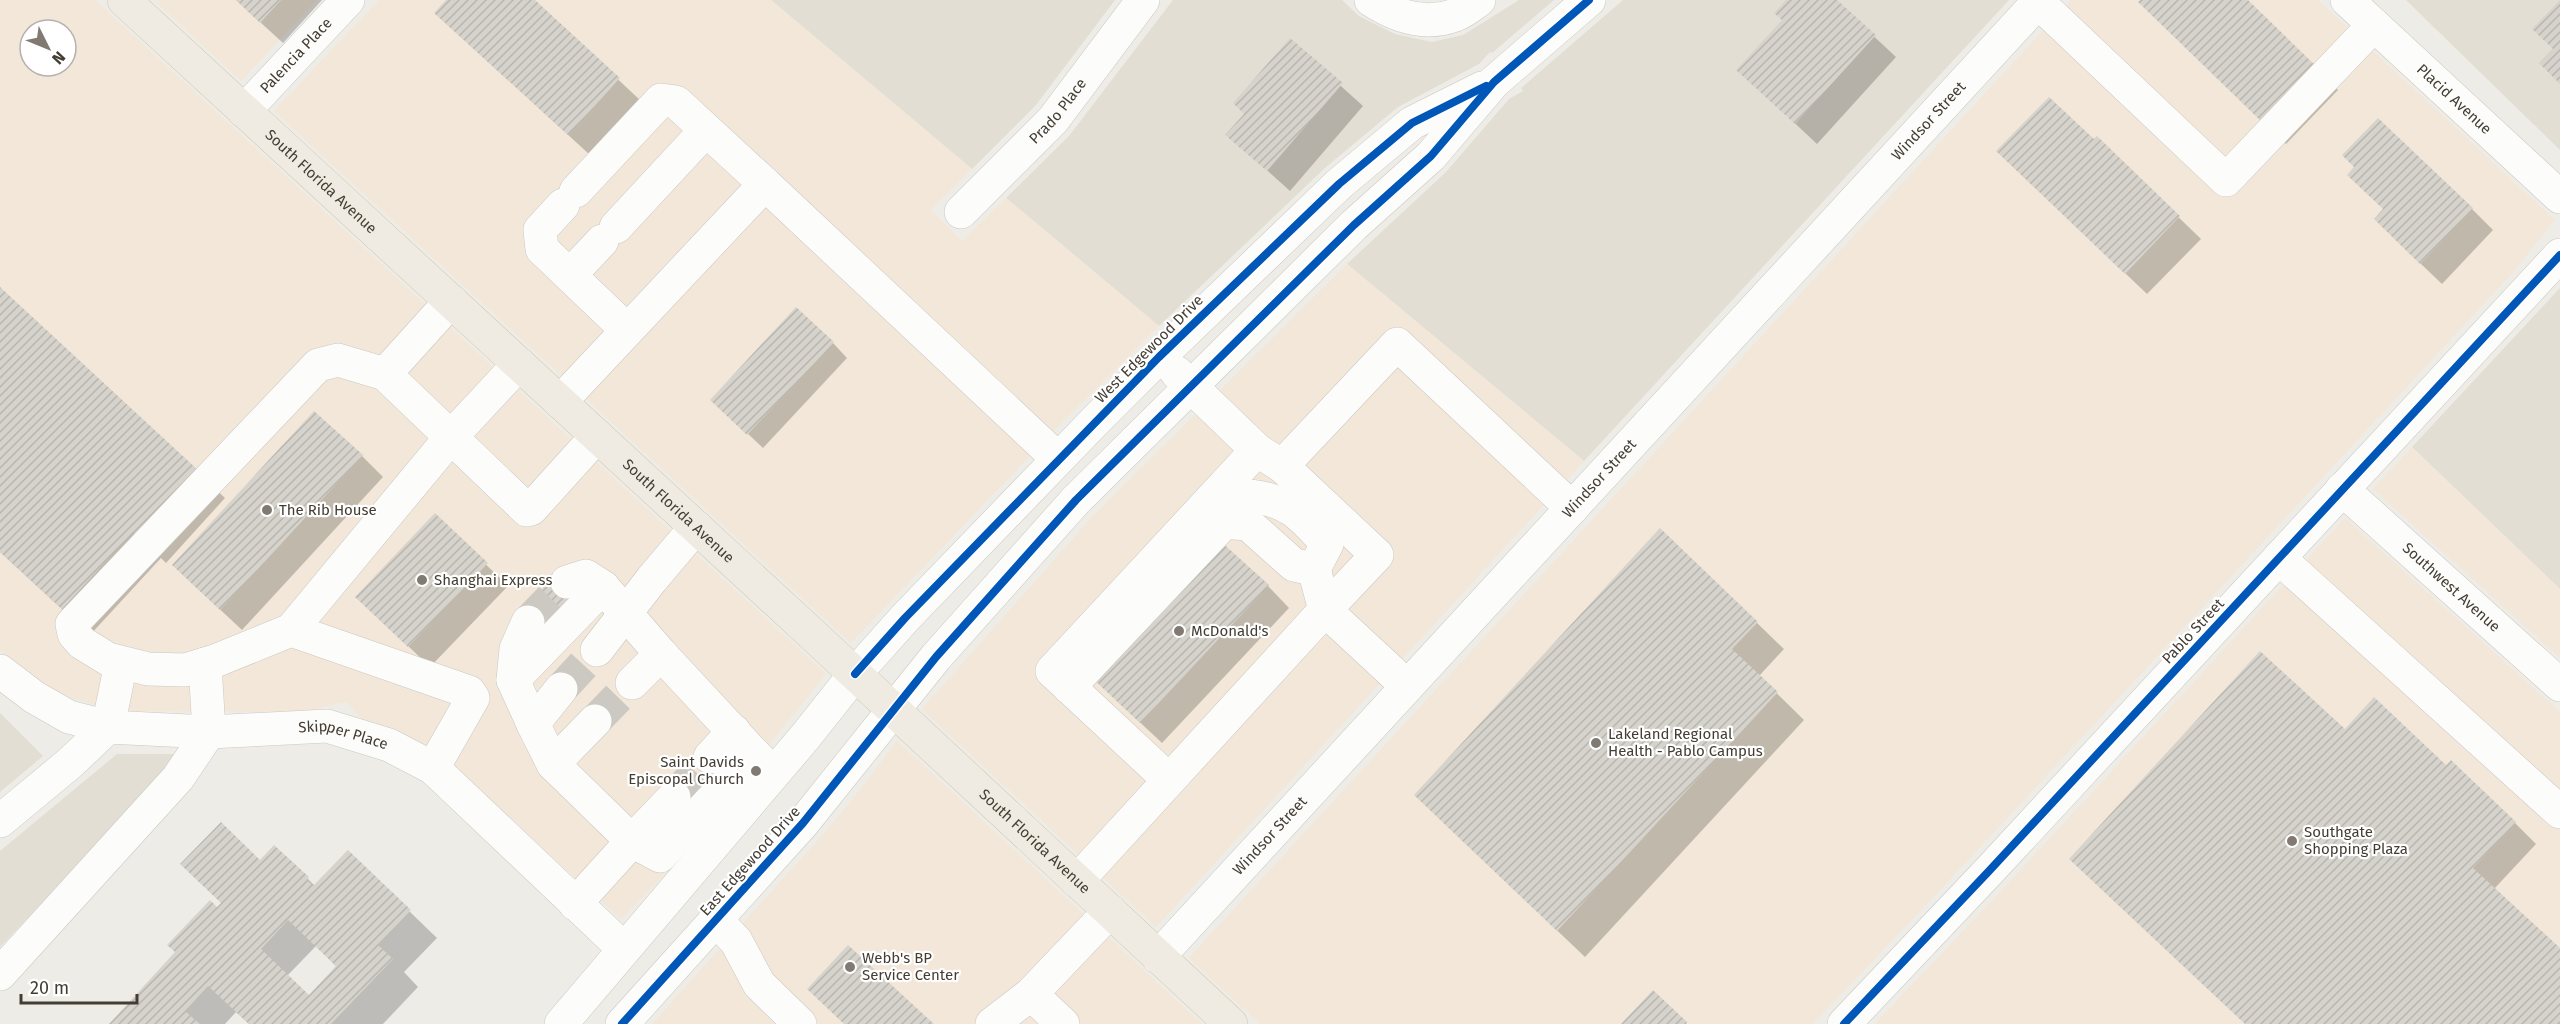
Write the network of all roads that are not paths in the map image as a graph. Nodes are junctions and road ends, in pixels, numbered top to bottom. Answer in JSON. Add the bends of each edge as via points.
{"nodes":[{"id":1,"x":124,"y":0,"type":"edge"},
{"id":2,"x":348,"y":0,"type":"edge"},
{"id":3,"x":1143,"y":0,"type":"edge"},
{"id":4,"x":1371,"y":0,"type":"edge"},
{"id":5,"x":1479,"y":0,"type":"edge"},
{"id":6,"x":1589,"y":0,"type":"edge"},
{"id":7,"x":2347,"y":0,"type":"edge"},
{"id":8,"x":2039,"y":1,"type":"edge"},
{"id":9,"x":2374,"y":25,"type":"junction"},
{"id":10,"x":1494,"y":82,"type":"junction"},
{"id":11,"x":244,"y":111,"type":"junction"},
{"id":12,"x":706,"y":130,"type":"junction"},
{"id":13,"x":765,"y":184,"type":"junction"},
{"id":14,"x":2560,"y":197,"type":"edge"},
{"id":15,"x":961,"y":212,"type":"dead end"},
{"id":16,"x":2560,"y":255,"type":"edge"},
{"id":17,"x":570,"y":275,"type":"junction"},
{"id":18,"x":451,"y":301,"type":"junction"},
{"id":19,"x":627,"y":330,"type":"junction"},
{"id":20,"x":1159,"y":357,"type":"junction"},
{"id":21,"x":519,"y":364,"type":"junction"},
{"id":22,"x":385,"y":374,"type":"junction"},
{"id":23,"x":1191,"y":386,"type":"junction"},
{"id":24,"x":560,"y":402,"type":"junction"},
{"id":25,"x":597,"y":435,"type":"junction"},
{"id":26,"x":451,"y":437,"type":"junction"},
{"id":27,"x":1269,"y":458,"type":"junction"},
{"id":28,"x":1058,"y":459,"type":"junction"},
{"id":29,"x":2342,"y":489,"type":"junction"},
{"id":30,"x":1572,"y":508,"type":"junction"},
{"id":31,"x":696,"y":527,"type":"junction"},
{"id":32,"x":2279,"y":558,"type":"junction"},
{"id":33,"x":567,"y":582,"type":"tunnel mouth"},
{"id":34,"x":603,"y":587,"type":"junction"},
{"id":35,"x":1325,"y":610,"type":"junction"},
{"id":36,"x":626,"y":614,"type":"junction"},
{"id":37,"x":528,"y":622,"type":"tunnel mouth"},
{"id":38,"x":291,"y":630,"type":"junction"},
{"id":39,"x":597,"y":650,"type":"tunnel mouth"},
{"id":40,"x":661,"y":654,"type":"junction"},
{"id":41,"x":121,"y":663,"type":"junction"},
{"id":42,"x":205,"y":664,"type":"junction"},
{"id":43,"x":0,"y":670,"type":"edge"},
{"id":44,"x":855,"y":674,"type":"junction"},
{"id":45,"x":513,"y":680,"type":"junction"},
{"id":46,"x":632,"y":683,"type":"tunnel mouth"},
{"id":47,"x":2560,"y":685,"type":"edge"},
{"id":48,"x":1407,"y":686,"type":"junction"},
{"id":49,"x":1069,"y":687,"type":"junction"},
{"id":50,"x":561,"y":689,"type":"tunnel mouth"},
{"id":51,"x":892,"y":710,"type":"junction"},
{"id":52,"x":595,"y":722,"type":"tunnel mouth"},
{"id":53,"x":533,"y":724,"type":"junction"},
{"id":54,"x":108,"y":727,"type":"junction"},
{"id":55,"x":209,"y":732,"type":"junction"},
{"id":56,"x":754,"y":753,"type":"junction"},
{"id":57,"x":710,"y":757,"type":"tunnel mouth"},
{"id":58,"x":553,"y":764,"type":"junction"},
{"id":59,"x":433,"y":768,"type":"junction"},
{"id":60,"x":1169,"y":780,"type":"junction"},
{"id":61,"x":674,"y":797,"type":"tunnel mouth"},
{"id":62,"x":2560,"y":812,"type":"edge"},
{"id":63,"x":0,"y":821,"type":"edge"},
{"id":64,"x":646,"y":849,"type":"junction"},
{"id":65,"x":692,"y":869,"type":"junction"},
{"id":66,"x":1077,"y":880,"type":"junction"},
{"id":67,"x":575,"y":904,"type":"junction"},
{"id":68,"x":1110,"y":911,"type":"junction"},
{"id":69,"x":715,"y":920,"type":"junction"},
{"id":70,"x":624,"y":949,"type":"junction"},
{"id":71,"x":1158,"y":957,"type":"junction"},
{"id":72,"x":0,"y":974,"type":"edge"},
{"id":73,"x":1031,"y":994,"type":"junction"},
{"id":74,"x":561,"y":1024,"type":"edge"},
{"id":75,"x":622,"y":1024,"type":"edge"},
{"id":76,"x":800,"y":1024,"type":"edge"},
{"id":77,"x":992,"y":1024,"type":"edge"},
{"id":78,"x":1063,"y":1024,"type":"edge"},
{"id":79,"x":1231,"y":1024,"type":"edge"},
{"id":80,"x":1844,"y":1024,"type":"edge"}],
"edges":[{"from":1,"to":11,"type":"main road","name":"South Florida Avenue"},
{"from":2,"to":11,"type":"street","name":"Palencia Place"},
{"from":3,"to":15,"type":"street","name":"Prado Place","via":[[1053,120]]},
{"from":4,"to":5,"type":"street","via":[[1398,14],[1425,21],[1457,15]]},
{"from":6,"to":10,"type":"street","name":"West Edgewood Drive"},
{"from":7,"to":9,"type":"street","name":"Placid Avenue"},
{"from":8,"to":9,"type":"street","via":[[2226,180]]},
{"from":8,"to":30,"type":"street","name":"Windsor Street"},
{"from":9,"to":14,"type":"street","name":"Placid Avenue"},
{"from":10,"to":20,"type":"street","name":"West Edgewood Drive","via":[[1412,123],[1339,184]]},
{"from":10,"to":23,"type":"street","name":"West Edgewood Drive","via":[[1431,156],[1354,225]]},
{"from":11,"to":18,"type":"main road","name":"South Florida Avenue"},
{"from":12,"to":13,"type":"street"},
{"from":12,"to":17,"type":"street"},
{"from":12,"to":17,"type":"street","via":[[676,102],[661,100],[569,198],[540,230],[542,249]]},
{"from":13,"to":19,"type":"street"},
{"from":13,"to":28,"type":"street"},
{"from":16,"to":29,"type":"street","name":"Pablo Street"},
{"from":17,"to":19,"type":"street"},
{"from":18,"to":21,"type":"main road","name":"South Florida Avenue"},
{"from":18,"to":22,"type":"street"},
{"from":19,"to":24,"type":"street"},
{"from":20,"to":23,"type":"street"},
{"from":20,"to":28,"type":"street","name":"West Edgewood Drive"},
{"from":21,"to":24,"type":"main road","name":"South Florida Avenue"},
{"from":21,"to":26,"type":"street"},
{"from":22,"to":26,"type":"street"},
{"from":22,"to":41,"type":"street","via":[[338,360],[318,365],[72,624],[82,643],[108,660]]},
{"from":23,"to":27,"type":"street"},
{"from":23,"to":51,"type":"street","name":"West Edgewood Drive","via":[[1076,500]]},
{"from":24,"to":25,"type":"main road","name":"South Florida Avenue"},
{"from":25,"to":26,"type":"street","via":[[527,510]]},
{"from":25,"to":31,"type":"main road","name":"South Florida Avenue"},
{"from":26,"to":38,"type":"street"},
{"from":27,"to":30,"type":"street","via":[[1397,344]]},
{"from":27,"to":35,"type":"street","via":[[1377,555]]},
{"from":27,"to":49,"type":"street","via":[[1052,671]]},
{"from":28,"to":44,"type":"street","name":"West Edgewood Drive"},
{"from":29,"to":32,"type":"street","name":"Pablo Street"},
{"from":29,"to":47,"type":"street","name":"Southwest Avenue"},
{"from":30,"to":48,"type":"street","name":"Windsor Street"},
{"from":31,"to":36,"type":"street"},
{"from":31,"to":44,"type":"main road","name":"South Florida Avenue"},
{"from":32,"to":62,"type":"street"},
{"from":32,"to":80,"type":"street","name":"Pablo Street"},
{"from":33,"to":34,"type":"street","via":[[586,576]]},
{"from":34,"to":36,"type":"street"},
{"from":34,"to":45,"type":"street"},
{"from":35,"to":48,"type":"street"},
{"from":35,"to":49,"type":"street","via":[[1314,569],[1294,564],[1248,524],[1222,522]]},
{"from":35,"to":60,"type":"street"},
{"from":36,"to":39,"type":"street"},
{"from":36,"to":40,"type":"street"},
{"from":37,"to":45,"type":"street","via":[[516,649]]},
{"from":38,"to":42,"type":"street"},
{"from":38,"to":59,"type":"street","via":[[469,692],[473,698]]},
{"from":40,"to":46,"type":"street"},
{"from":40,"to":56,"type":"street"},
{"from":41,"to":42,"type":"street","via":[[184,670]]},
{"from":41,"to":54,"type":"street"},
{"from":42,"to":55,"type":"street"},
{"from":43,"to":54,"type":"street","name":"Skipper Place","via":[[69,717]]},
{"from":44,"to":51,"type":"main road","name":"South Florida Avenue"},
{"from":44,"to":56,"type":"street"},
{"from":45,"to":53,"type":"street"},
{"from":48,"to":71,"type":"street","name":"Windsor Street"},
{"from":49,"to":60,"type":"street"},
{"from":50,"to":53,"type":"street"},
{"from":51,"to":66,"type":"main road","name":"South Florida Avenue"},
{"from":51,"to":69,"type":"street","name":"East Edgewood Drive","via":[[803,824]]},
{"from":52,"to":58,"type":"street"},
{"from":53,"to":58,"type":"street"},
{"from":54,"to":55,"type":"street","name":"Skipper Place"},
{"from":54,"to":63,"type":"street"},
{"from":55,"to":59,"type":"street","name":"Skipper Place","via":[[327,726],[389,745]]},
{"from":55,"to":72,"type":"street","via":[[178,778]]},
{"from":56,"to":57,"type":"street"},
{"from":56,"to":64,"type":"street"},
{"from":56,"to":65,"type":"street"},
{"from":58,"to":64,"type":"street"},
{"from":59,"to":67,"type":"street","name":"Skipper Place"},
{"from":60,"to":66,"type":"street"},
{"from":61,"to":64,"type":"street"},
{"from":64,"to":65,"type":"street"},
{"from":64,"to":67,"type":"street"},
{"from":65,"to":70,"type":"street"},
{"from":66,"to":68,"type":"main road","name":"South Florida Avenue"},
{"from":67,"to":70,"type":"street","name":"Skipper Place"},
{"from":68,"to":71,"type":"main road","name":"South Florida Avenue"},
{"from":68,"to":73,"type":"street"},
{"from":69,"to":75,"type":"street","name":"East Edgewood Drive"},
{"from":69,"to":76,"type":"street","via":[[736,941],[759,984]]},
{"from":70,"to":74,"type":"street"},
{"from":71,"to":79,"type":"main road","name":"South Florida Avenue"},
{"from":73,"to":77,"type":"street"},
{"from":73,"to":78,"type":"street"}]}
